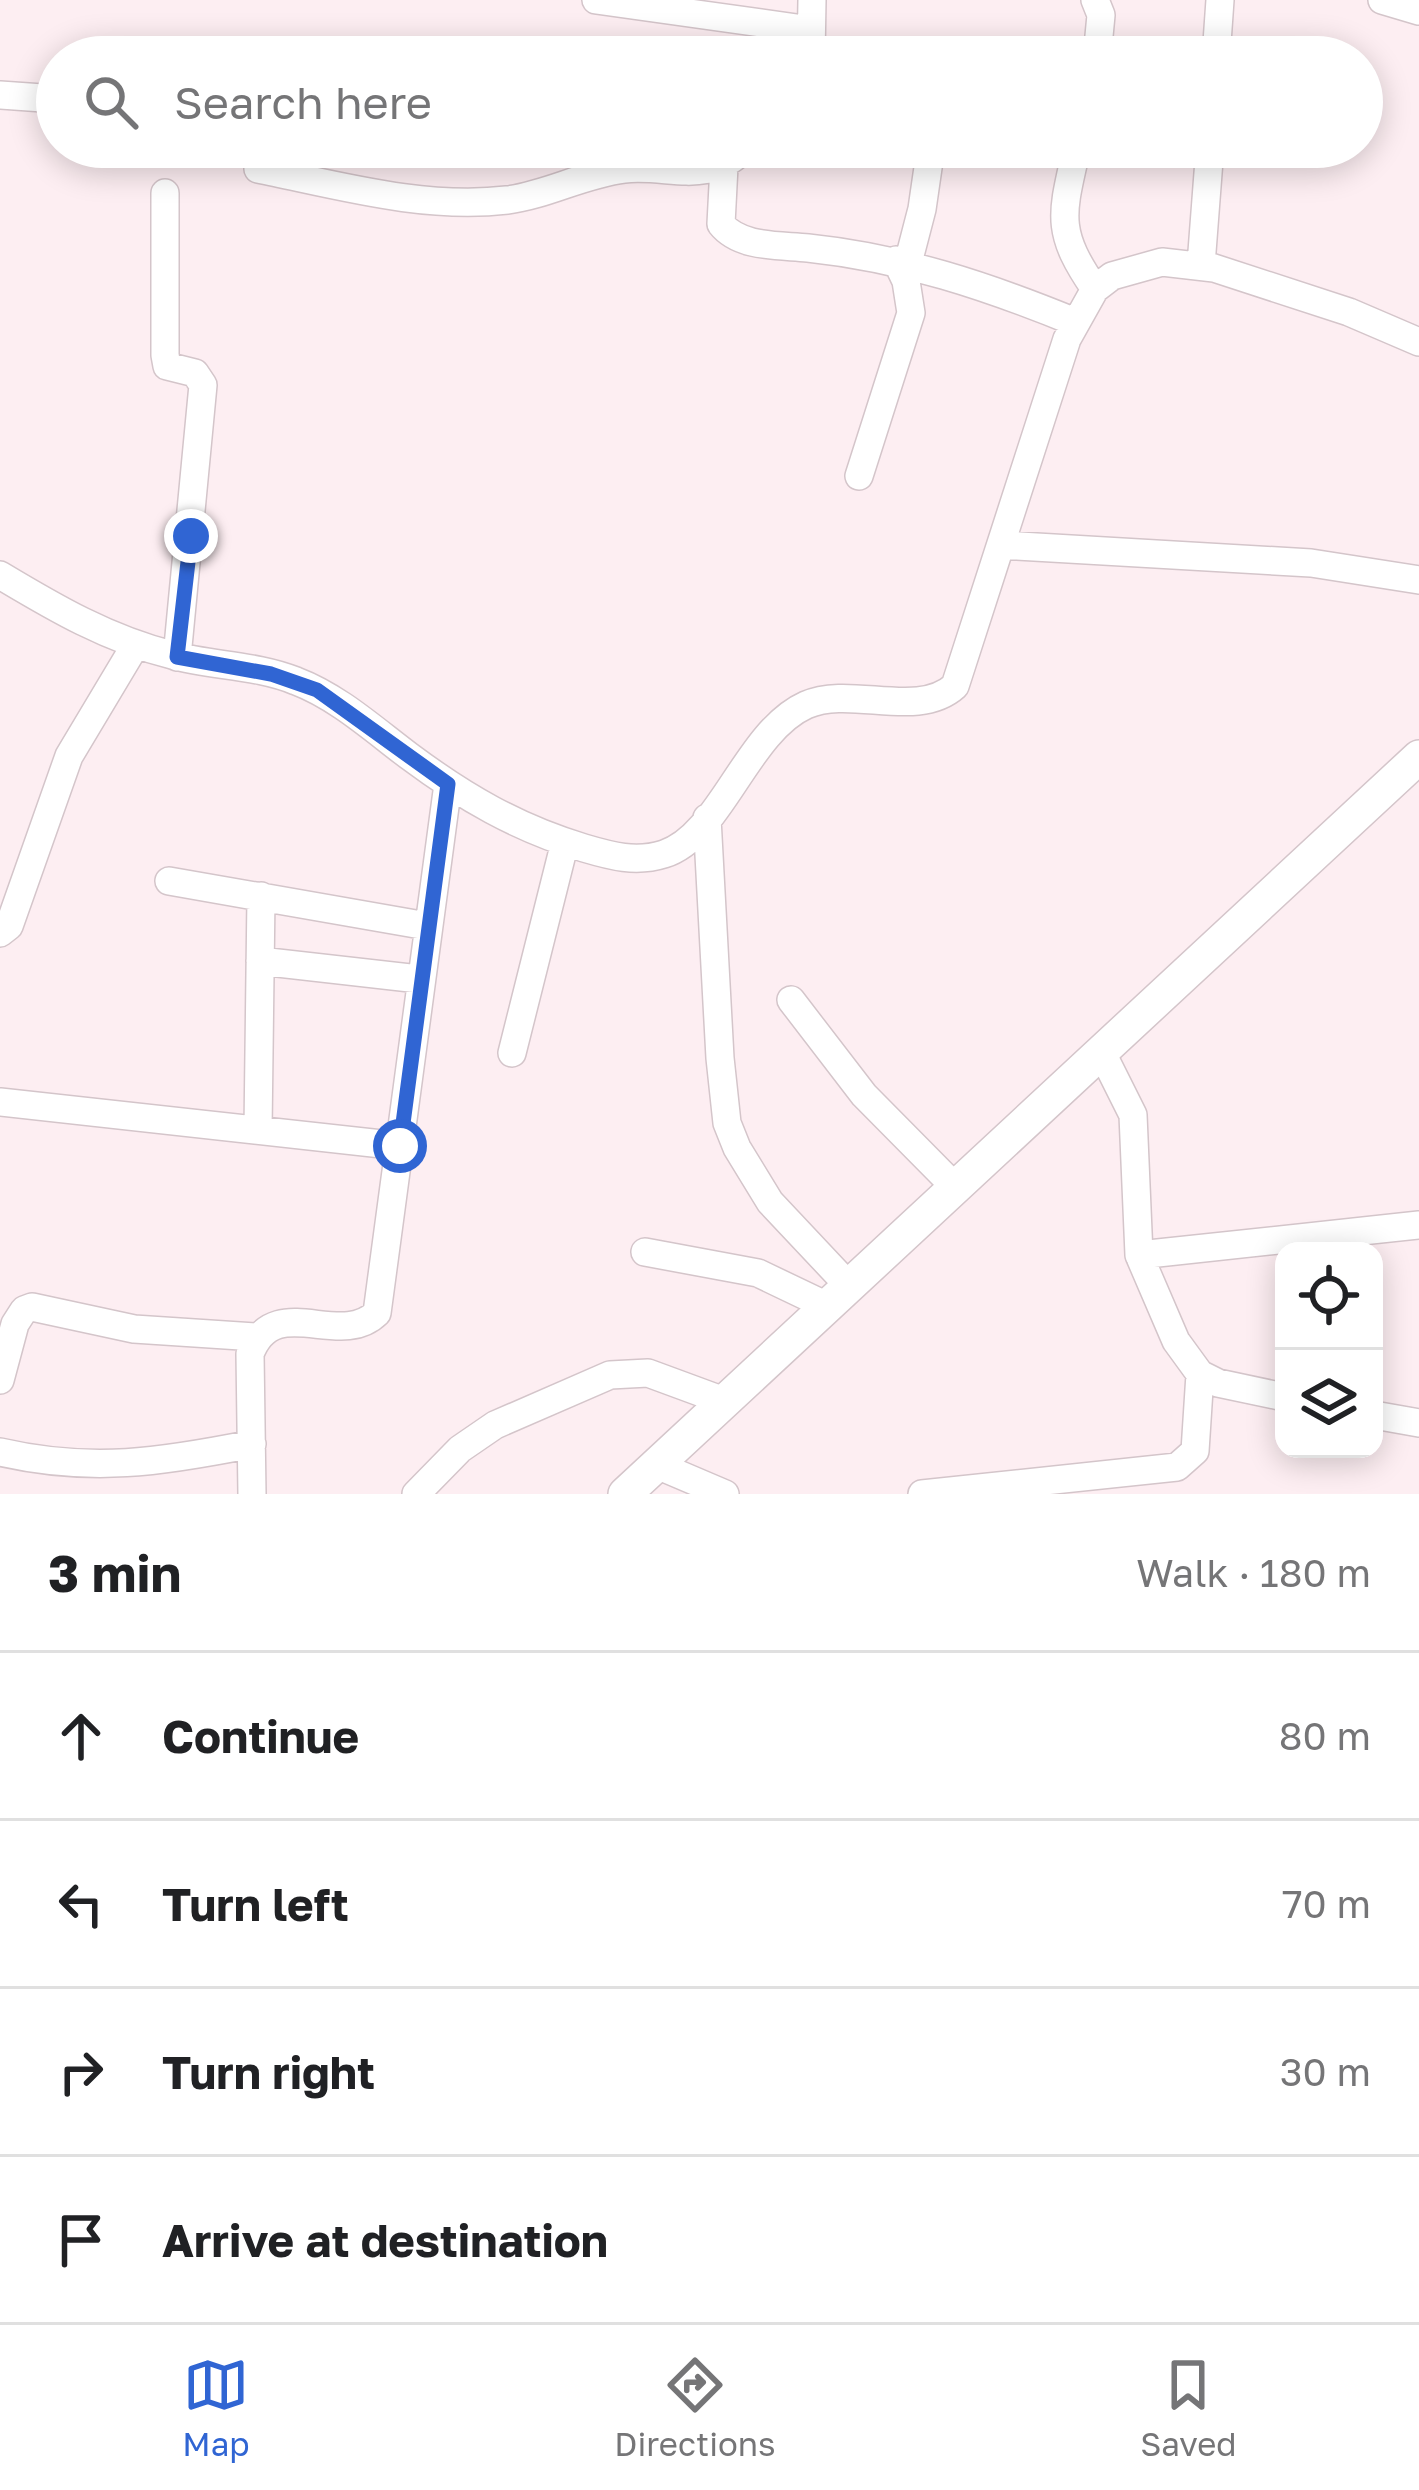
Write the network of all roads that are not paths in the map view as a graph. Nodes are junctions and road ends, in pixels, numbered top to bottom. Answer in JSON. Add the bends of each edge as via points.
{"nodes":[{"id":1,"x":596,"y":0,"type":"edge"},
{"id":2,"x":812,"y":0,"type":"edge"},
{"id":3,"x":1096,"y":0,"type":"edge"},
{"id":4,"x":1220,"y":0,"type":"edge"},
{"id":5,"x":1382,"y":0,"type":"edge"},
{"id":6,"x":1419,"y":11,"type":"edge"},
{"id":7,"x":772,"y":36,"type":"edge"},
{"id":8,"x":811,"y":36,"type":"edge"},
{"id":9,"x":1098,"y":36,"type":"edge"},
{"id":10,"x":1217,"y":36,"type":"edge"},
{"id":11,"x":0,"y":95,"type":"edge"},
{"id":12,"x":36,"y":98,"type":"edge"},
{"id":13,"x":718,"y":168,"type":"edge"},
{"id":14,"x":724,"y":168,"type":"edge"},
{"id":15,"x":926,"y":168,"type":"edge"},
{"id":16,"x":1073,"y":168,"type":"edge"},
{"id":17,"x":1208,"y":168,"type":"edge"},
{"id":18,"x":258,"y":169,"type":"dead end"},
{"id":19,"x":165,"y":194,"type":"dead end"},
{"id":20,"x":902,"y":262,"type":"junction"},
{"id":21,"x":1201,"y":266,"type":"junction"},
{"id":22,"x":1095,"y":289,"type":"junction"},
{"id":23,"x":1076,"y":322,"type":"junction"},
{"id":24,"x":1419,"y":342,"type":"edge"},
{"id":25,"x":859,"y":476,"type":"dead end"},
{"id":26,"x":1001,"y":545,"type":"junction"},
{"id":27,"x":0,"y":575,"type":"edge"},
{"id":28,"x":1419,"y":580,"type":"edge"},
{"id":29,"x":136,"y":644,"type":"junction"},
{"id":30,"x":177,"y":657,"type":"junction"},
{"id":31,"x":1417,"y":764,"type":"edge"},
{"id":32,"x":448,"y":784,"type":"junction"},
{"id":33,"x":707,"y":818,"type":"junction"},
{"id":34,"x":565,"y":842,"type":"junction"},
{"id":35,"x":169,"y":881,"type":"dead end"},
{"id":36,"x":261,"y":896,"type":"junction"},
{"id":37,"x":427,"y":926,"type":"junction"},
{"id":38,"x":0,"y":933,"type":"edge"},
{"id":39,"x":260,"y":961,"type":"junction"},
{"id":40,"x":419,"y":979,"type":"junction"},
{"id":41,"x":790,"y":1000,"type":"dead end"},
{"id":42,"x":1101,"y":1051,"type":"junction"},
{"id":43,"x":512,"y":1054,"type":"dead end"},
{"id":44,"x":0,"y":1102,"type":"edge"},
{"id":45,"x":258,"y":1130,"type":"junction"},
{"id":46,"x":400,"y":1146,"type":"junction"},
{"id":47,"x":955,"y":1187,"type":"junction"},
{"id":48,"x":1419,"y":1225,"type":"edge"},
{"id":49,"x":645,"y":1252,"type":"dead end"},
{"id":50,"x":1139,"y":1255,"type":"junction"},
{"id":51,"x":838,"y":1296,"type":"junction"},
{"id":52,"x":256,"y":1337,"type":"junction"},
{"id":53,"x":1200,"y":1374,"type":"junction"},
{"id":54,"x":0,"y":1380,"type":"edge"},
{"id":55,"x":1275,"y":1395,"type":"edge"},
{"id":56,"x":724,"y":1401,"type":"junction"},
{"id":57,"x":1383,"y":1417,"type":"edge"},
{"id":58,"x":1419,"y":1423,"type":"edge"},
{"id":59,"x":251,"y":1444,"type":"junction"},
{"id":60,"x":0,"y":1452,"type":"edge"},
{"id":61,"x":656,"y":1465,"type":"junction"},
{"id":62,"x":253,"y":1494,"type":"edge"},
{"id":63,"x":416,"y":1494,"type":"edge"},
{"id":64,"x":625,"y":1494,"type":"edge"},
{"id":65,"x":725,"y":1494,"type":"edge"},
{"id":66,"x":922,"y":1494,"type":"edge"}],
"edges":[{"from":1,"to":7,"type":"street"},
{"from":2,"to":8,"type":"street"},
{"from":3,"to":9,"type":"street"},
{"from":4,"to":10,"type":"street"},
{"from":5,"to":6,"type":"street"},
{"from":11,"to":12,"type":"street"},
{"from":13,"to":18,"type":"street","via":[[616,170],[480,202]]},
{"from":14,"to":20,"type":"street","via":[[721,224],[729,234]]},
{"from":15,"to":20,"type":"street"},
{"from":16,"to":22,"type":"street","via":[[1064,222],[1071,255]]},
{"from":17,"to":21,"type":"street"},
{"from":19,"to":30,"type":"street","via":[[165,356],[203,385]]},
{"from":20,"to":23,"type":"street"},
{"from":20,"to":25,"type":"street","via":[[910,314]]},
{"from":21,"to":22,"type":"street","via":[[1162,262]]},
{"from":21,"to":24,"type":"street"},
{"from":22,"to":23,"type":"street"},
{"from":23,"to":26,"type":"street"},
{"from":26,"to":28,"type":"street","via":[[1311,563]]},
{"from":26,"to":33,"type":"street","via":[[955,686],[926,700],[839,698],[800,708],[775,726]]},
{"from":27,"to":29,"type":"street","via":[[52,609]]},
{"from":29,"to":30,"type":"street"},
{"from":29,"to":38,"type":"street","via":[[69,756]]},
{"from":30,"to":32,"type":"street","via":[[317,690]]},
{"from":31,"to":42,"type":"street"},
{"from":32,"to":34,"type":"street","via":[[505,820]]},
{"from":32,"to":37,"type":"street"},
{"from":33,"to":34,"type":"street","via":[[675,849],[643,858]]},
{"from":33,"to":51,"type":"street","via":[[727,1123],[770,1202]]},
{"from":34,"to":43,"type":"street"},
{"from":35,"to":36,"type":"street"},
{"from":36,"to":37,"type":"street"},
{"from":36,"to":39,"type":"street"},
{"from":37,"to":40,"type":"street"},
{"from":39,"to":40,"type":"street"},
{"from":39,"to":45,"type":"street"},
{"from":40,"to":46,"type":"street"},
{"from":41,"to":47,"type":"street","via":[[864,1095]]},
{"from":42,"to":47,"type":"street"},
{"from":42,"to":50,"type":"street","via":[[1133,1115]]},
{"from":44,"to":45,"type":"street"},
{"from":45,"to":46,"type":"street"},
{"from":46,"to":52,"type":"street","via":[[376,1313],[349,1325],[281,1323]]},
{"from":47,"to":51,"type":"street"},
{"from":48,"to":50,"type":"street"},
{"from":49,"to":51,"type":"street"},
{"from":50,"to":53,"type":"street","via":[[1176,1341]]},
{"from":51,"to":56,"type":"street"},
{"from":52,"to":54,"type":"street","via":[[134,1329],[32,1307],[16,1324]]},
{"from":52,"to":59,"type":"street"},
{"from":53,"to":55,"type":"street"},
{"from":53,"to":66,"type":"street","via":[[1195,1450],[1177,1467]]},
{"from":56,"to":61,"type":"street"},
{"from":56,"to":63,"type":"street","via":[[648,1372],[610,1375],[495,1425]]},
{"from":57,"to":58,"type":"street"},
{"from":59,"to":60,"type":"street","via":[[121,1466]]},
{"from":59,"to":62,"type":"street"},
{"from":61,"to":64,"type":"street"},
{"from":61,"to":65,"type":"street"}]}
